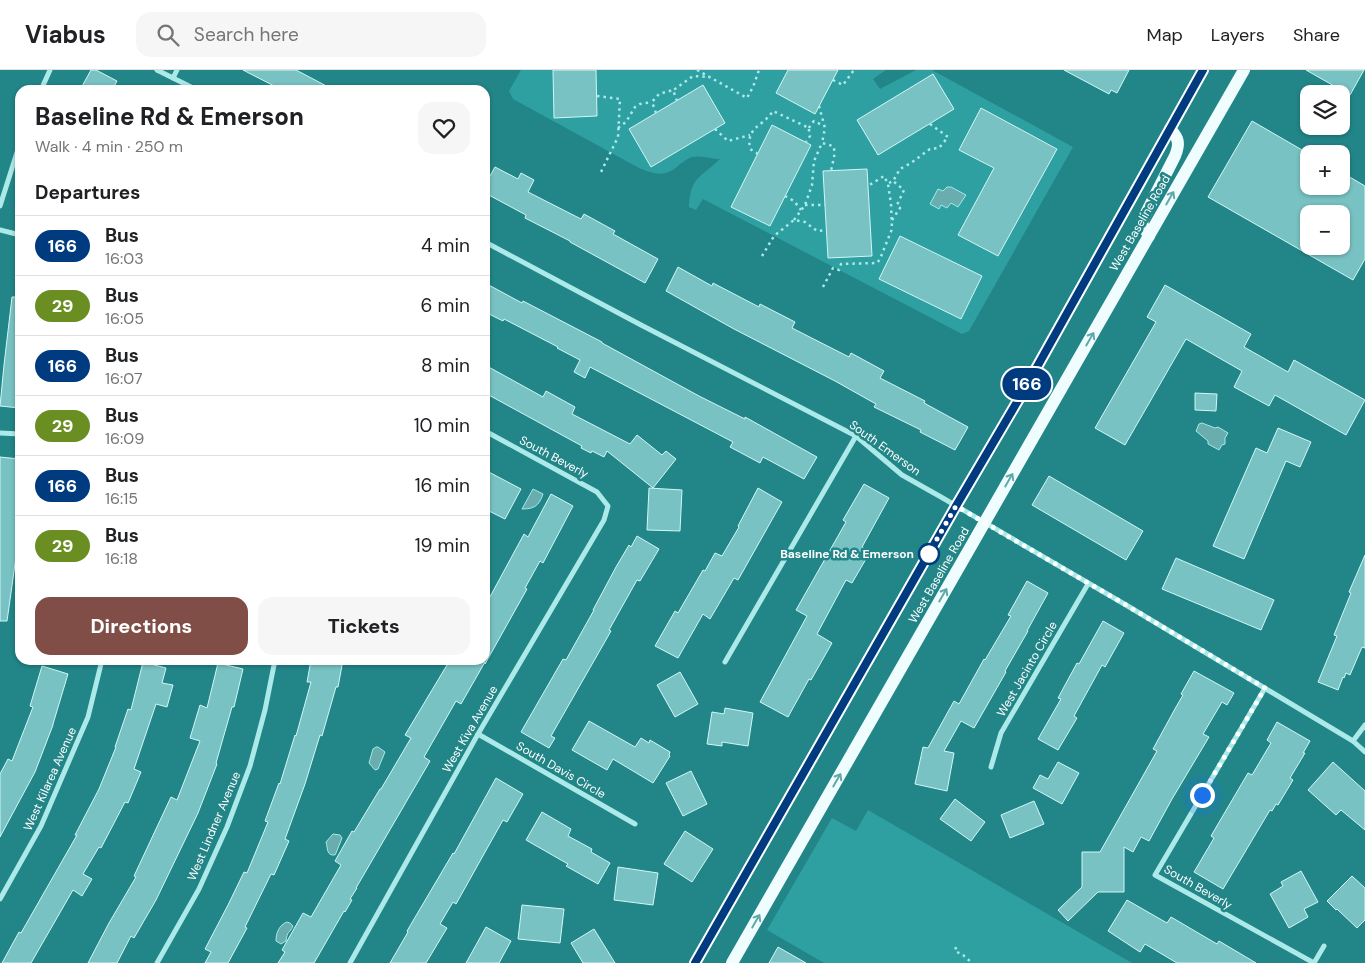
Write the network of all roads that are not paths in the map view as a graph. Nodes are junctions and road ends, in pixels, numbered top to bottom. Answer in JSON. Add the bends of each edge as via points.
{"nodes":[{"id":1,"x":50,"y":70,"type":"edge"},
{"id":2,"x":158,"y":70,"type":"edge"},
{"id":3,"x":177,"y":70,"type":"edge"},
{"id":4,"x":1203,"y":70,"type":"edge"},
{"id":5,"x":1244,"y":70,"type":"edge"},
{"id":6,"x":173,"y":78,"type":"junction"},
{"id":7,"x":44,"y":85,"type":"edge"},
{"id":8,"x":187,"y":85,"type":"edge"},
{"id":9,"x":1170,"y":129,"type":"junction"},
{"id":10,"x":15,"y":159,"type":"edge"},
{"id":11,"x":0,"y":206,"type":"edge"},
{"id":12,"x":0,"y":230,"type":"edge"},
{"id":13,"x":15,"y":234,"type":"edge"},
{"id":14,"x":1149,"y":236,"type":"junction"},
{"id":15,"x":490,"y":245,"type":"edge"},
{"id":16,"x":0,"y":433,"type":"edge"},
{"id":17,"x":15,"y":434,"type":"edge"},
{"id":18,"x":490,"y":434,"type":"edge"},
{"id":19,"x":856,"y":436,"type":"junction"},
{"id":20,"x":608,"y":506,"type":"joint"},
{"id":21,"x":956,"y":506,"type":"junction"},
{"id":22,"x":984,"y":522,"type":"junction"},
{"id":23,"x":1088,"y":584,"type":"junction"},
{"id":24,"x":725,"y":662,"type":"dead end"},
{"id":25,"x":101,"y":665,"type":"edge"},
{"id":26,"x":274,"y":665,"type":"edge"},
{"id":27,"x":1265,"y":688,"type":"junction"},
{"id":28,"x":1365,"y":725,"type":"edge"},
{"id":29,"x":478,"y":734,"type":"junction"},
{"id":30,"x":1353,"y":741,"type":"junction"},
{"id":31,"x":1365,"y":752,"type":"edge"},
{"id":32,"x":991,"y":767,"type":"dead end"},
{"id":33,"x":635,"y":824,"type":"dead end"},
{"id":34,"x":1,"y":896,"type":"edge"},
{"id":35,"x":1324,"y":946,"type":"dead end"},
{"id":36,"x":157,"y":963,"type":"edge"},
{"id":37,"x":350,"y":963,"type":"edge"},
{"id":38,"x":695,"y":963,"type":"edge"},
{"id":39,"x":732,"y":963,"type":"edge"},
{"id":40,"x":1314,"y":963,"type":"edge"}],
"edges":[{"from":1,"to":7,"type":"street"},
{"from":2,"to":6,"type":"street"},
{"from":3,"to":6,"type":"street"},
{"from":4,"to":9,"type":"main road","name":"West Baseline Road"},
{"from":14,"to":5,"type":"main road","name":"West Baseline Road","one_way":true},
{"from":6,"to":8,"type":"street"},
{"from":9,"to":14,"type":"main road","via":[[1177,136],[1179,146],[1143,219],[1142,224]]},
{"from":9,"to":21,"type":"main road","name":"West Baseline Road"},
{"from":10,"to":11,"type":"street"},
{"from":12,"to":13,"type":"street"},
{"from":22,"to":14,"type":"main road","name":"West Baseline Road","one_way":true},
{"from":15,"to":19,"type":"street","name":"South Emerson"},
{"from":16,"to":17,"type":"street"},
{"from":18,"to":20,"type":"street","name":"South Beverly","via":[[597,492]]},
{"from":19,"to":21,"type":"street","name":"South Emerson","via":[[902,476]]},
{"from":19,"to":24,"type":"street"},
{"from":20,"to":29,"type":"street","name":"West Kiva Avenue","via":[[604,520]]},
{"from":21,"to":22,"type":"street","name":"South Emerson"},
{"from":21,"to":38,"type":"main road","name":"West Baseline Road"},
{"from":22,"to":23,"type":"street","name":"South Emerson"},
{"from":39,"to":22,"type":"main road","name":"West Baseline Road","one_way":true},
{"from":23,"to":27,"type":"street","name":"South Emerson"},
{"from":23,"to":32,"type":"street","name":"West Jacinto Circle","via":[[1001,733]]},
{"from":25,"to":34,"type":"street","name":"West Kilarea Avenue","via":[[88,717],[42,826]]},
{"from":26,"to":36,"type":"street","name":"West Lindner Avenue","via":[[250,766],[227,827],[198,889]]},
{"from":27,"to":30,"type":"street","name":"South Emerson"},
{"from":27,"to":40,"type":"street","name":"South Beverly","via":[[1155,875]]},
{"from":28,"to":30,"type":"street"},
{"from":29,"to":33,"type":"street","name":"South Davis Circle"},
{"from":29,"to":37,"type":"street","name":"West Kiva Avenue"},
{"from":30,"to":31,"type":"street","name":"South Emerson"},
{"from":35,"to":40,"type":"street"}]}
